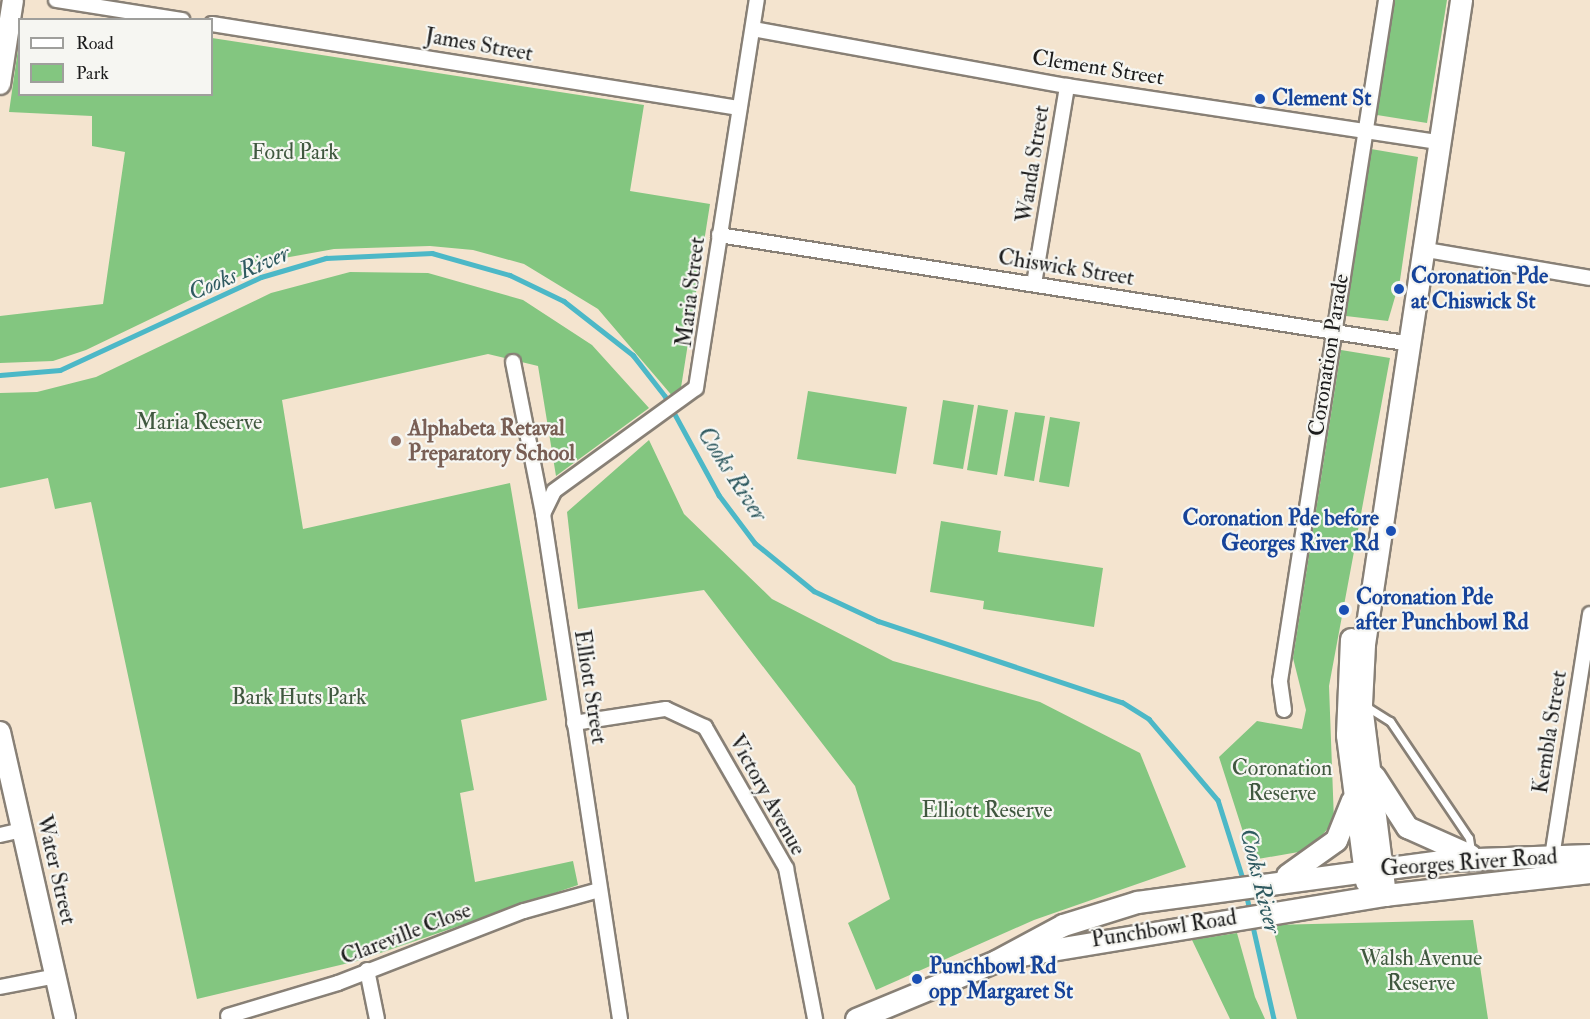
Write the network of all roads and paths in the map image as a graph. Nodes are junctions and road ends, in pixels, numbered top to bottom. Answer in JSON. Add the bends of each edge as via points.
{"nodes":[{"id":1,"x":12,"y":0,"type":"edge"},
{"id":2,"x":56,"y":0,"type":"edge"},
{"id":3,"x":757,"y":0,"type":"edge"},
{"id":4,"x":1386,"y":0,"type":"edge"},
{"id":5,"x":1461,"y":0,"type":"edge"},
{"id":6,"x":169,"y":18,"type":"edge"},
{"id":7,"x":213,"y":24,"type":"edge"},
{"id":8,"x":753,"y":28,"type":"junction"},
{"id":9,"x":0,"y":84,"type":"edge"},
{"id":10,"x":1067,"y":86,"type":"junction"},
{"id":11,"x":739,"y":108,"type":"junction"},
{"id":12,"x":1366,"y":131,"type":"junction"},
{"id":13,"x":1438,"y":142,"type":"junction"},
{"id":14,"x":719,"y":236,"type":"junction"},
{"id":15,"x":1421,"y":249,"type":"junction"},
{"id":16,"x":1590,"y":278,"type":"edge"},
{"id":17,"x":1035,"y":284,"type":"junction"},
{"id":18,"x":1332,"y":332,"type":"junction"},
{"id":19,"x":1405,"y":343,"type":"junction"},
{"id":20,"x":513,"y":362,"type":"dead end"},
{"id":21,"x":543,"y":514,"type":"junction"},
{"id":22,"x":1590,"y":614,"type":"edge"},
{"id":23,"x":1361,"y":704,"type":"junction"},
{"id":24,"x":1284,"y":710,"type":"dead end"},
{"id":25,"x":574,"y":723,"type":"junction"},
{"id":26,"x":0,"y":732,"type":"edge"},
{"id":27,"x":1366,"y":762,"type":"junction"},
{"id":28,"x":1355,"y":791,"type":"junction"},
{"id":29,"x":22,"y":830,"type":"junction"},
{"id":30,"x":0,"y":835,"type":"edge"},
{"id":31,"x":1590,"y":855,"type":"edge"},
{"id":32,"x":1481,"y":857,"type":"junction"},
{"id":33,"x":1552,"y":857,"type":"junction"},
{"id":34,"x":1365,"y":870,"type":"junction"},
{"id":35,"x":1590,"y":872,"type":"edge"},
{"id":36,"x":1273,"y":880,"type":"junction"},
{"id":37,"x":599,"y":890,"type":"junction"},
{"id":38,"x":1377,"y":896,"type":"junction"},
{"id":39,"x":996,"y":961,"type":"junction"},
{"id":40,"x":367,"y":970,"type":"junction"},
{"id":41,"x":56,"y":976,"type":"junction"},
{"id":42,"x":0,"y":987,"type":"edge"},
{"id":43,"x":881,"y":1014,"type":"edge"},
{"id":44,"x":228,"y":1016,"type":"dead end"},
{"id":45,"x":65,"y":1019,"type":"edge"},
{"id":46,"x":376,"y":1019,"type":"edge"},
{"id":47,"x":620,"y":1019,"type":"edge"},
{"id":48,"x":815,"y":1019,"type":"edge"},
{"id":49,"x":856,"y":1019,"type":"edge"}],
"edges":[{"from":1,"to":9,"type":"main road"},
{"from":2,"to":6,"type":"street"},
{"from":3,"to":8,"type":"street","name":"Maria Street"},
{"from":4,"to":12,"type":"street","name":"Coronation Parade"},
{"from":5,"to":13,"type":"main road"},
{"from":7,"to":11,"type":"street","name":"James Street"},
{"from":8,"to":10,"type":"street","name":"Clement Street"},
{"from":8,"to":11,"type":"street","name":"Maria Street"},
{"from":10,"to":12,"type":"street","name":"Clement Street"},
{"from":10,"to":17,"type":"street","name":"Wanda Street"},
{"from":11,"to":14,"type":"street","name":"Maria Street"},
{"from":12,"to":13,"type":"street","name":"Clement Street"},
{"from":12,"to":18,"type":"street","name":"Coronation Parade"},
{"from":13,"to":15,"type":"main road"},
{"from":14,"to":17,"type":"street","name":"Chiswick Street"},
{"from":14,"to":21,"type":"street","name":"Maria Street","via":[[702,374],[687,400],[554,491]]},
{"from":15,"to":16,"type":"street"},
{"from":15,"to":19,"type":"main road"},
{"from":17,"to":18,"type":"street","name":"Chiswick Street"},
{"from":18,"to":19,"type":"street","name":"Chiswick Street"},
{"from":18,"to":24,"type":"street","name":"Coronation Parade","via":[[1280,681]]},
{"from":19,"to":23,"type":"main road"},
{"from":19,"to":28,"type":"main road","via":[[1389,402],[1349,659],[1345,712]]},
{"from":20,"to":21,"type":"street","name":"Elliott Street"},
{"from":21,"to":25,"type":"street","name":"Elliott Street"},
{"from":22,"to":33,"type":"street","name":"Kembla Street"},
{"from":23,"to":27,"type":"main road"},
{"from":23,"to":32,"type":"lane","via":[[1390,720]]},
{"from":25,"to":37,"type":"street","name":"Elliott Street"},
{"from":25,"to":48,"type":"street","name":"Victory Avenue","via":[[666,709],[705,727],[786,868]]},
{"from":26,"to":29,"type":"main road","name":"Water Street"},
{"from":27,"to":32,"type":"main road","via":[[1407,828]]},
{"from":27,"to":34,"type":"main road"},
{"from":28,"to":34,"type":"main road"},
{"from":28,"to":36,"type":"main road","via":[[1336,840]]},
{"from":29,"to":30,"type":"street"},
{"from":29,"to":41,"type":"main road","name":"Water Street"},
{"from":31,"to":33,"type":"main road","name":"Georges River Road"},
{"from":32,"to":33,"type":"main road","name":"Georges River Road"},
{"from":32,"to":34,"type":"main road","name":"Georges River Road"},
{"from":34,"to":36,"type":"main road","name":"Punchbowl Road"},
{"from":34,"to":38,"type":"main road"},
{"from":35,"to":38,"type":"main road","name":"Georges River Road"},
{"from":36,"to":39,"type":"main road","name":"Punchbowl Road","via":[[1094,914]]},
{"from":37,"to":40,"type":"street","name":"Clareville Close","via":[[524,911]]},
{"from":37,"to":47,"type":"street","name":"Elliott Street"},
{"from":38,"to":39,"type":"main road","name":"Punchbowl Road"},
{"from":39,"to":43,"type":"main road","name":"Punchbowl Road"},
{"from":40,"to":44,"type":"street","name":"Clareville Close"},
{"from":40,"to":46,"type":"street"},
{"from":41,"to":42,"type":"street"},
{"from":41,"to":45,"type":"main road","name":"Water Street"},
{"from":43,"to":49,"type":"main road","name":"Punchbowl Road"}]}
